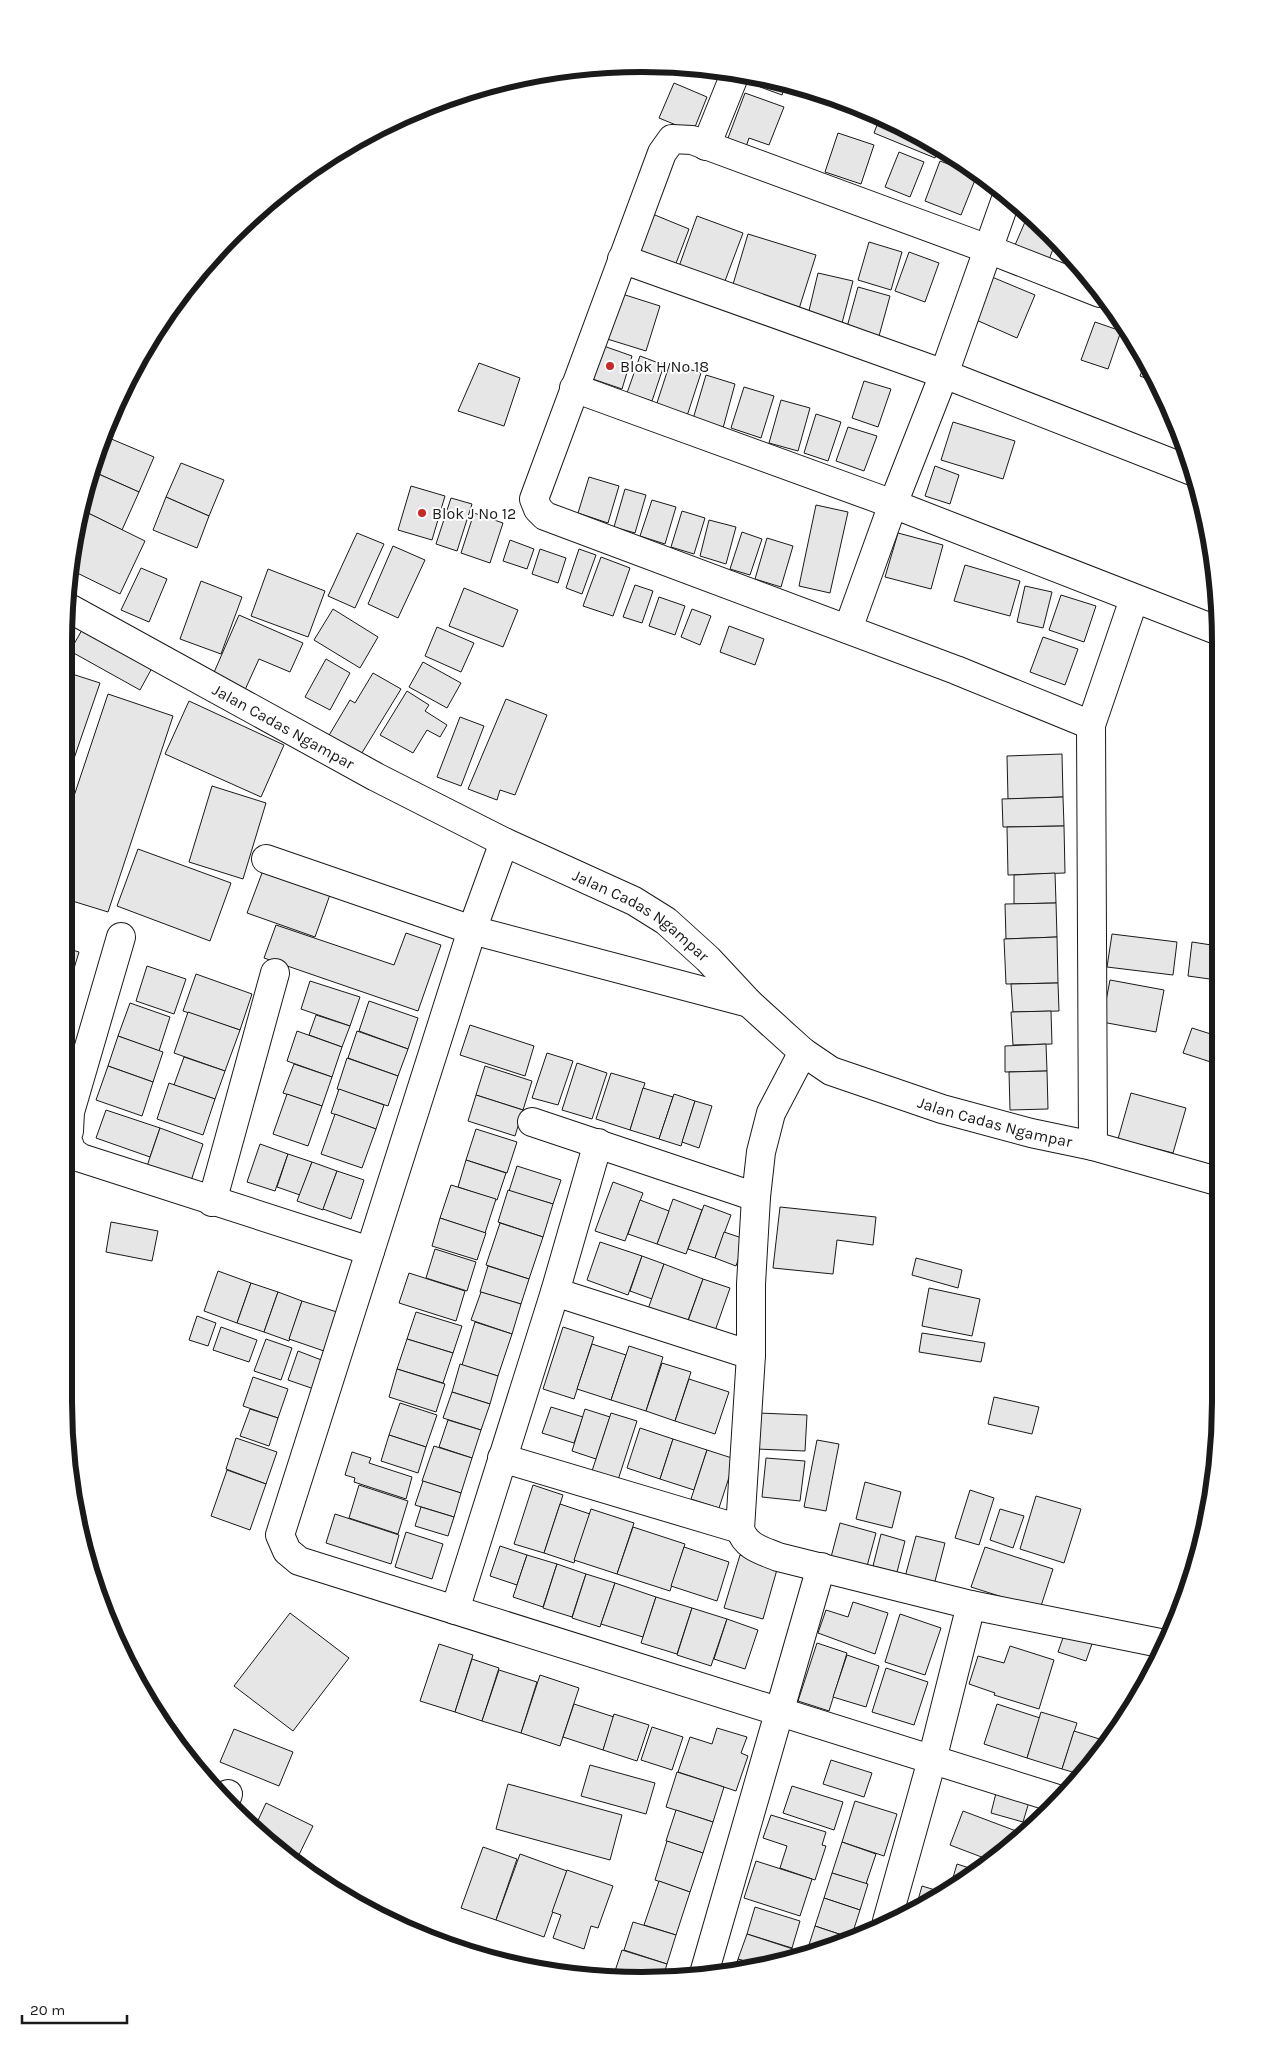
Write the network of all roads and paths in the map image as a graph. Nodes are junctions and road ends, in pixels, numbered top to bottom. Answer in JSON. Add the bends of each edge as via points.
{"nodes":[{"id":1,"x":733,"y":80,"type":"edge"},
{"id":2,"x":706,"y":146,"type":"junction"},
{"id":3,"x":1004,"y":203,"type":"edge"},
{"id":4,"x":988,"y":249,"type":"junction"},
{"id":5,"x":622,"y":259,"type":"junction"},
{"id":6,"x":1088,"y":288,"type":"edge"},
{"id":7,"x":944,"y":374,"type":"junction"},
{"id":8,"x":574,"y":388,"type":"junction"},
{"id":9,"x":1184,"y":468,"type":"edge"},
{"id":10,"x":893,"y":504,"type":"junction"},
{"id":11,"x":1134,"y":599,"type":"junction"},
{"id":12,"x":74,"y":611,"type":"edge"},
{"id":13,"x":1211,"y":628,"type":"edge"},
{"id":14,"x":848,"y":629,"type":"junction"},
{"id":15,"x":1091,"y":725,"type":"junction"},
{"id":16,"x":504,"y":842,"type":"junction"},
{"id":17,"x":266,"y":859,"type":"dead end"},
{"id":18,"x":472,"y":930,"type":"junction"},
{"id":19,"x":121,"y":937,"type":"dead end"},
{"id":20,"x":275,"y":972,"type":"dead end"},
{"id":21,"x":749,"y":1003,"type":"junction"},
{"id":22,"x":803,"y":1052,"type":"junction"},
{"id":23,"x":72,"y":1105,"type":"edge"},
{"id":24,"x":532,"y":1122,"type":"dead end"},
{"id":25,"x":598,"y":1143,"type":"junction"},
{"id":26,"x":1093,"y":1146,"type":"junction"},
{"id":27,"x":72,"y":1152,"type":"edge"},
{"id":28,"x":1212,"y":1180,"type":"edge"},
{"id":29,"x":756,"y":1197,"type":"junction"},
{"id":30,"x":212,"y":1202,"type":"junction"},
{"id":31,"x":370,"y":1251,"type":"junction"},
{"id":32,"x":555,"y":1292,"type":"junction"},
{"id":33,"x":751,"y":1356,"type":"junction"},
{"id":34,"x":502,"y":1458,"type":"junction"},
{"id":35,"x":740,"y":1529,"type":"junction"},
{"id":36,"x":821,"y":1567,"type":"junction"},
{"id":37,"x":971,"y":1605,"type":"junction"},
{"id":38,"x":454,"y":1610,"type":"junction"},
{"id":39,"x":1158,"y":1643,"type":"edge"},
{"id":40,"x":779,"y":1711,"type":"junction"},
{"id":41,"x":932,"y":1760,"type":"junction"},
{"id":42,"x":1053,"y":1797,"type":"edge"},
{"id":43,"x":889,"y":1916,"type":"edge"},
{"id":44,"x":705,"y":1969,"type":"edge"}],
"edges":[{"from":1,"to":2,"type":"street"},
{"from":2,"to":4,"type":"street"},
{"from":2,"to":5,"type":"street","via":[[692,140],[672,139],[662,153]]},
{"from":3,"to":4,"type":"street"},
{"from":4,"to":6,"type":"street"},
{"from":4,"to":7,"type":"street"},
{"from":5,"to":7,"type":"street"},
{"from":5,"to":8,"type":"street"},
{"from":7,"to":9,"type":"street"},
{"from":7,"to":10,"type":"street"},
{"from":8,"to":10,"type":"street"},
{"from":8,"to":14,"type":"street","via":[[534,499],[544,516]]},
{"from":10,"to":11,"type":"street"},
{"from":10,"to":14,"type":"street"},
{"from":11,"to":13,"type":"street"},
{"from":11,"to":15,"type":"street"},
{"from":12,"to":16,"type":"street","name":"Jalan Cadas Ngampar","via":[[376,777]]},
{"from":14,"to":15,"type":"street"},
{"from":15,"to":26,"type":"street"},
{"from":16,"to":18,"type":"street"},
{"from":16,"to":21,"type":"street","name":"Jalan Cadas Ngampar","via":[[634,901],[666,921]]},
{"from":17,"to":18,"type":"street"},
{"from":18,"to":21,"type":"street"},
{"from":18,"to":31,"type":"street"},
{"from":19,"to":23,"type":"street"},
{"from":20,"to":30,"type":"street"},
{"from":21,"to":22,"type":"street","name":"Jalan Cadas Ngampar"},
{"from":22,"to":26,"type":"street","name":"Jalan Cadas Ngampar","via":[[831,1071],[942,1109]]},
{"from":22,"to":29,"type":"street","via":[[771,1113],[761,1152]]},
{"from":24,"to":25,"type":"street"},
{"from":25,"to":29,"type":"street"},
{"from":25,"to":32,"type":"street"},
{"from":26,"to":28,"type":"street","name":"Jalan Cadas Ngampar"},
{"from":27,"to":30,"type":"street","via":[[81,1158]]},
{"from":29,"to":33,"type":"street"},
{"from":30,"to":31,"type":"street"},
{"from":31,"to":38,"type":"street","via":[[280,1535],[287,1551],[299,1561]]},
{"from":32,"to":33,"type":"street"},
{"from":32,"to":34,"type":"street"},
{"from":33,"to":35,"type":"street"},
{"from":34,"to":35,"type":"street"},
{"from":34,"to":38,"type":"street"},
{"from":35,"to":36,"type":"street","via":[[750,1546],[778,1557]]},
{"from":36,"to":37,"type":"street"},
{"from":36,"to":40,"type":"street"},
{"from":37,"to":39,"type":"street"},
{"from":37,"to":41,"type":"street"},
{"from":38,"to":40,"type":"street"},
{"from":40,"to":41,"type":"street"},
{"from":40,"to":44,"type":"street"},
{"from":41,"to":42,"type":"street"},
{"from":41,"to":43,"type":"street"}]}
